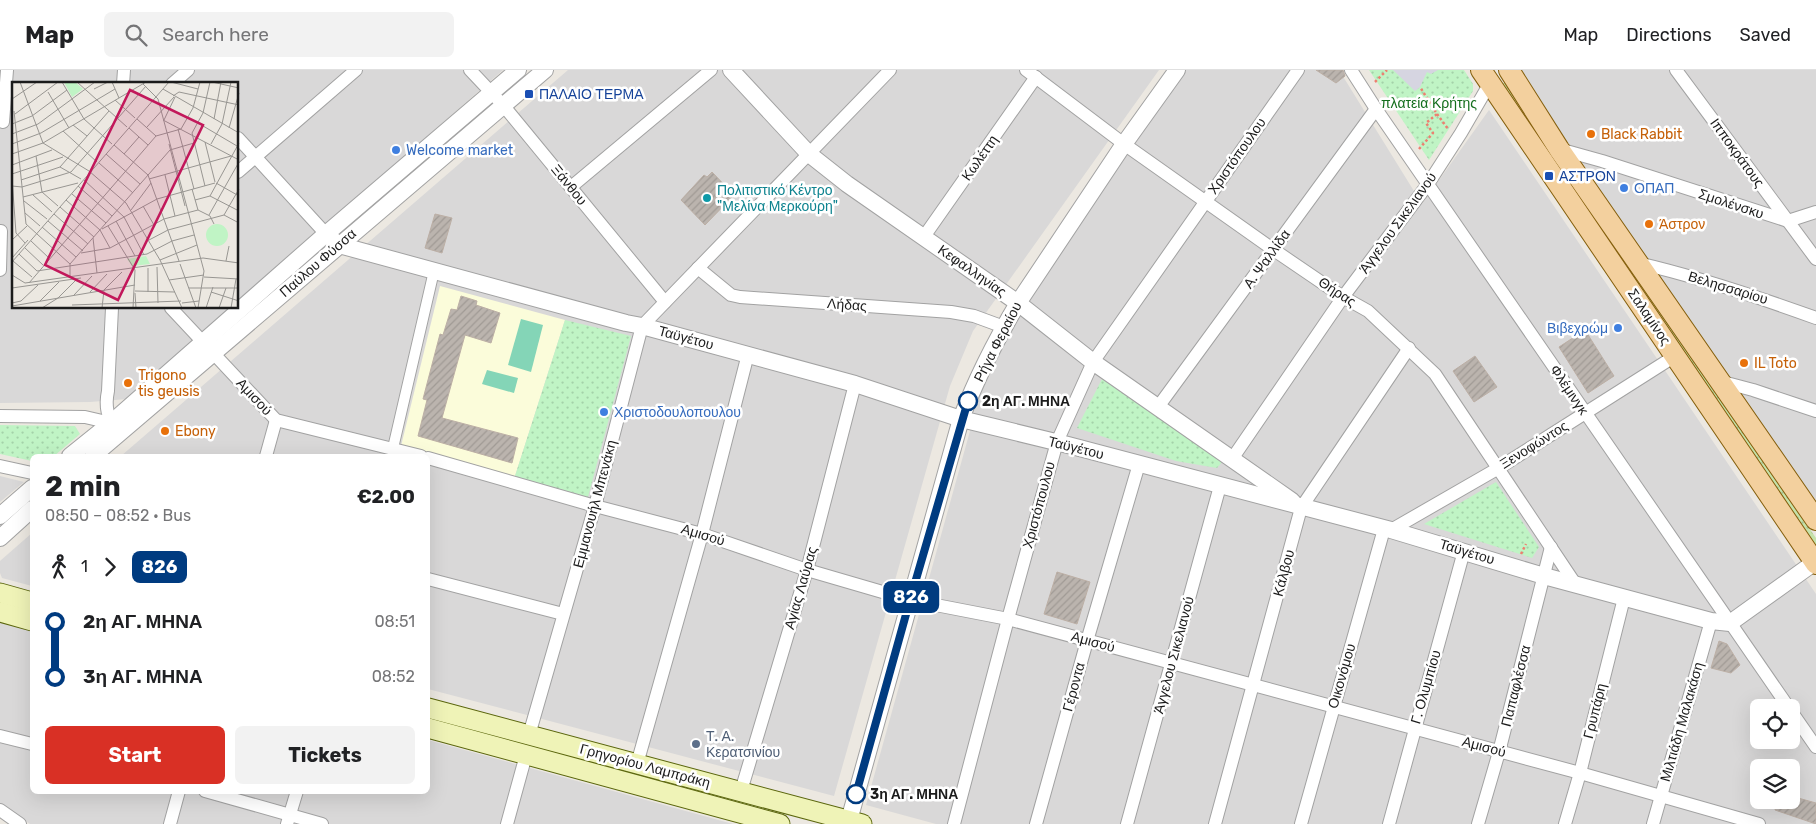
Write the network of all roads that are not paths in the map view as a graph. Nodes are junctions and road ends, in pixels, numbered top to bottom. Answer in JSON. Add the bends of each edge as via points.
{"nodes":[{"id":1,"x":7,"y":70,"type":"edge"},
{"id":2,"x":356,"y":70,"type":"edge"},
{"id":3,"x":470,"y":70,"type":"edge"},
{"id":4,"x":518,"y":70,"type":"edge"},
{"id":5,"x":545,"y":70,"type":"edge"},
{"id":6,"x":711,"y":70,"type":"edge"},
{"id":7,"x":731,"y":70,"type":"edge"},
{"id":8,"x":890,"y":70,"type":"edge"},
{"id":9,"x":1177,"y":70,"type":"edge"},
{"id":10,"x":1298,"y":70,"type":"edge"},
{"id":11,"x":1351,"y":70,"type":"edge"},
{"id":12,"x":1509,"y":70,"type":"edge"},
{"id":13,"x":1676,"y":70,"type":"edge"},
{"id":14,"x":1031,"y":74,"type":"edge"},
{"id":15,"x":1488,"y":74,"type":"edge"},
{"id":16,"x":187,"y":76,"type":"edge"},
{"id":17,"x":176,"y":82,"type":"edge"},
{"id":18,"x":497,"y":99,"type":"junction"},
{"id":19,"x":1376,"y":109,"type":"junction"},
{"id":20,"x":6,"y":122,"type":"edge"},
{"id":21,"x":239,"y":139,"type":"edge"},
{"id":22,"x":1124,"y":144,"type":"junction"},
{"id":23,"x":1560,"y":150,"type":"junction"},
{"id":24,"x":809,"y":154,"type":"junction"},
{"id":25,"x":254,"y":158,"type":"junction"},
{"id":26,"x":239,"y":171,"type":"edge"},
{"id":27,"x":1428,"y":184,"type":"junction"},
{"id":28,"x":571,"y":187,"type":"junction"},
{"id":29,"x":1205,"y":201,"type":"junction"},
{"id":30,"x":1816,"y":212,"type":"edge"},
{"id":31,"x":1788,"y":222,"type":"junction"},
{"id":32,"x":5,"y":231,"type":"edge"},
{"id":33,"x":326,"y":234,"type":"junction"},
{"id":34,"x":924,"y":238,"type":"junction"},
{"id":35,"x":339,"y":244,"type":"junction"},
{"id":36,"x":1274,"y":250,"type":"junction"},
{"id":37,"x":1816,"y":259,"type":"edge"},
{"id":38,"x":1638,"y":263,"type":"junction"},
{"id":39,"x":698,"y":268,"type":"junction"},
{"id":40,"x":0,"y":270,"type":"edge"},
{"id":41,"x":434,"y":271,"type":"junction"},
{"id":42,"x":1343,"y":297,"type":"junction"},
{"id":43,"x":665,"y":302,"type":"junction"},
{"id":44,"x":1018,"y":303,"type":"junction"},
{"id":45,"x":112,"y":309,"type":"edge"},
{"id":46,"x":172,"y":309,"type":"edge"},
{"id":47,"x":1816,"y":318,"type":"edge"},
{"id":48,"x":642,"y":326,"type":"junction"},
{"id":49,"x":1004,"y":327,"type":"junction"},
{"id":50,"x":208,"y":348,"type":"junction"},
{"id":51,"x":1409,"y":348,"type":"junction"},
{"id":52,"x":748,"y":354,"type":"junction"},
{"id":53,"x":1675,"y":356,"type":"junction"},
{"id":54,"x":1093,"y":362,"type":"junction"},
{"id":55,"x":1720,"y":381,"type":"junction"},
{"id":56,"x":855,"y":384,"type":"junction"},
{"id":57,"x":1158,"y":407,"type":"junction"},
{"id":58,"x":1816,"y":412,"type":"edge"},
{"id":59,"x":1585,"y":414,"type":"junction"},
{"id":60,"x":0,"y":416,"type":"edge"},
{"id":61,"x":962,"y":419,"type":"junction"},
{"id":62,"x":276,"y":420,"type":"junction"},
{"id":63,"x":115,"y":428,"type":"junction"},
{"id":64,"x":1056,"y":442,"type":"junction"},
{"id":65,"x":392,"y":452,"type":"edge"},
{"id":66,"x":73,"y":454,"type":"edge"},
{"id":67,"x":95,"y":454,"type":"edge"},
{"id":68,"x":267,"y":454,"type":"edge"},
{"id":69,"x":406,"y":454,"type":"edge"},
{"id":70,"x":430,"y":459,"type":"edge"},
{"id":71,"x":1232,"y":459,"type":"junction"},
{"id":72,"x":1139,"y":464,"type":"junction"},
{"id":73,"x":0,"y":466,"type":"edge"},
{"id":74,"x":1497,"y":468,"type":"junction"},
{"id":75,"x":30,"y":473,"type":"edge"},
{"id":76,"x":1220,"y":486,"type":"junction"},
{"id":77,"x":30,"y":490,"type":"edge"},
{"id":78,"x":1808,"y":500,"type":"edge"},
{"id":79,"x":595,"y":506,"type":"junction"},
{"id":80,"x":1301,"y":508,"type":"junction"},
{"id":81,"x":30,"y":511,"type":"edge"},
{"id":82,"x":0,"y":516,"type":"edge"},
{"id":83,"x":1816,"y":520,"type":"edge"},
{"id":84,"x":1387,"y":530,"type":"junction"},
{"id":85,"x":702,"y":534,"type":"junction"},
{"id":86,"x":0,"y":538,"type":"edge"},
{"id":87,"x":1551,"y":547,"type":"junction"},
{"id":88,"x":1464,"y":551,"type":"junction"},
{"id":89,"x":1815,"y":563,"type":"edge"},
{"id":90,"x":807,"y":570,"type":"junction"},
{"id":91,"x":1544,"y":576,"type":"junction"},
{"id":92,"x":430,"y":580,"type":"edge"},
{"id":93,"x":1576,"y":584,"type":"junction"},
{"id":94,"x":0,"y":593,"type":"edge"},
{"id":95,"x":1624,"y":598,"type":"junction"},
{"id":96,"x":910,"y":600,"type":"junction"},
{"id":97,"x":30,"y":601,"type":"edge"},
{"id":98,"x":0,"y":612,"type":"edge"},
{"id":99,"x":563,"y":614,"type":"junction"},
{"id":100,"x":1008,"y":619,"type":"junction"},
{"id":101,"x":30,"y":620,"type":"edge"},
{"id":102,"x":1711,"y":621,"type":"junction"},
{"id":103,"x":1730,"y":623,"type":"junction"},
{"id":104,"x":1087,"y":640,"type":"junction"},
{"id":105,"x":1172,"y":664,"type":"junction"},
{"id":106,"x":1253,"y":685,"type":"junction"},
{"id":107,"x":1783,"y":699,"type":"edge"},
{"id":108,"x":1333,"y":706,"type":"junction"},
{"id":109,"x":430,"y":709,"type":"edge"},
{"id":110,"x":1800,"y":724,"type":"edge"},
{"id":111,"x":1414,"y":728,"type":"junction"},
{"id":112,"x":430,"y":729,"type":"edge"},
{"id":113,"x":528,"y":735,"type":"junction"},
{"id":114,"x":0,"y":736,"type":"edge"},
{"id":115,"x":30,"y":744,"type":"edge"},
{"id":116,"x":1816,"y":747,"type":"edge"},
{"id":117,"x":1499,"y":752,"type":"junction"},
{"id":118,"x":526,"y":755,"type":"junction"},
{"id":119,"x":637,"y":764,"type":"junction"},
{"id":120,"x":1580,"y":772,"type":"junction"},
{"id":121,"x":741,"y":791,"type":"junction"},
{"id":122,"x":178,"y":794,"type":"edge"},
{"id":123,"x":214,"y":794,"type":"edge"},
{"id":124,"x":296,"y":794,"type":"edge"},
{"id":125,"x":1660,"y":797,"type":"junction"},
{"id":126,"x":0,"y":810,"type":"edge"},
{"id":127,"x":736,"y":818,"type":"edge"},
{"id":128,"x":288,"y":820,"type":"edge"},
{"id":129,"x":1742,"y":822,"type":"edge"},
{"id":130,"x":853,"y":823,"type":"edge"},
{"id":131,"x":20,"y":824,"type":"edge"},
{"id":132,"x":170,"y":824,"type":"edge"},
{"id":133,"x":322,"y":824,"type":"edge"},
{"id":134,"x":507,"y":824,"type":"edge"},
{"id":135,"x":780,"y":824,"type":"edge"},
{"id":136,"x":954,"y":824,"type":"edge"},
{"id":137,"x":1036,"y":824,"type":"edge"},
{"id":138,"x":1128,"y":824,"type":"edge"},
{"id":139,"x":1215,"y":824,"type":"edge"},
{"id":140,"x":1301,"y":824,"type":"edge"},
{"id":141,"x":1389,"y":824,"type":"edge"},
{"id":142,"x":1478,"y":824,"type":"edge"},
{"id":143,"x":1565,"y":824,"type":"edge"},
{"id":144,"x":1653,"y":824,"type":"edge"},
{"id":145,"x":1759,"y":824,"type":"edge"}],
"edges":[{"from":1,"to":20,"type":"street"},
{"from":2,"to":25,"type":"street"},
{"from":3,"to":18,"type":"street","name":"Ξάνθου"},
{"from":4,"to":18,"type":"street","name":"Παύλου Φύσσα"},
{"from":5,"to":18,"type":"street","name":"Παύλου Φύσσα"},
{"from":6,"to":28,"type":"street"},
{"from":7,"to":24,"type":"street","name":"Κεφαλληνίας"},
{"from":8,"to":24,"type":"street","name":"Εμμανουήλ Μπενάκη"},
{"from":9,"to":22,"type":"street","name":"Ρήγα Φεραίου"},
{"from":10,"to":29,"type":"street","name":"Χριστόπουλου"},
{"from":11,"to":19,"type":"street","name":"Φλέμινγκ"},
{"from":12,"to":15,"type":"street"},
{"from":12,"to":23,"type":"main road","name":"Σαλαμίνος"},
{"from":13,"to":31,"type":"street","name":"Ιπποκράτους"},
{"from":14,"to":22,"type":"street","name":"Θήρας"},
{"from":14,"to":34,"type":"street","name":"Κωλέττη"},
{"from":15,"to":27,"type":"street","name":"Άγγελου Σικελιανού","via":[[1461,133]]},
{"from":15,"to":53,"type":"main road","name":"Σαλαμίνος"},
{"from":16,"to":17,"type":"street"},
{"from":18,"to":28,"type":"street","name":"Ξάνθου"},
{"from":18,"to":33,"type":"street","name":"Παύλου Φύσσα"},
{"from":18,"to":35,"type":"street","name":"Παύλου Φύσσα"},
{"from":19,"to":27,"type":"street","name":"Φλέμινγκ"},
{"from":19,"to":36,"type":"street","name":"Α. Ψαλλίδα"},
{"from":21,"to":25,"type":"street"},
{"from":22,"to":29,"type":"street","name":"Θήρας"},
{"from":22,"to":44,"type":"street","name":"Ρήγα Φεραίου"},
{"from":23,"to":31,"type":"street","name":"Σμολένσκυ"},
{"from":23,"to":38,"type":"main road","name":"Σαλαμίνος"},
{"from":24,"to":34,"type":"street","name":"Κεφαλληνίας"},
{"from":24,"to":39,"type":"street","name":"Εμμανουήλ Μπενάκη"},
{"from":25,"to":26,"type":"street"},
{"from":25,"to":33,"type":"street"},
{"from":27,"to":42,"type":"street","name":"Άγγελου Σικελιανού"},
{"from":27,"to":59,"type":"street","name":"Φλέμινγκ"},
{"from":28,"to":43,"type":"street","name":"Ξάνθου"},
{"from":29,"to":36,"type":"street","name":"Θήρας"},
{"from":29,"to":54,"type":"street","name":"Χριστόπουλου"},
{"from":30,"to":31,"type":"street"},
{"from":31,"to":37,"type":"street","name":"Ιπποκράτους"},
{"from":32,"to":40,"type":"street"},
{"from":33,"to":35,"type":"street","name":"Ταϋγέτου"},
{"from":33,"to":50,"type":"street","name":"Παύλου Φύσσα"},
{"from":34,"to":44,"type":"street","name":"Κεφαλληνίας"},
{"from":35,"to":41,"type":"street","name":"Ταϋγέτου"},
{"from":35,"to":50,"type":"street","name":"Παύλου Φύσσα"},
{"from":36,"to":42,"type":"street","name":"Θήρας"},
{"from":36,"to":57,"type":"street","name":"Α. Ψαλλίδα"},
{"from":38,"to":47,"type":"street","name":"Βελησσαρίου","via":[[1751,294]]},
{"from":38,"to":55,"type":"main road","name":"Σαλαμίνος"},
{"from":39,"to":43,"type":"street","name":"Εμμανουήλ Μπενάκη"},
{"from":39,"to":49,"type":"street","name":"Λήδας","via":[[731,295],[740,297],[951,312]]},
{"from":41,"to":48,"type":"street","name":"Ταϋγέτου"},
{"from":41,"to":65,"type":"street"},
{"from":42,"to":51,"type":"street","name":"Θήρας","via":[[1368,311]]},
{"from":42,"to":71,"type":"street","name":"Άγγελου Σικελιανού"},
{"from":43,"to":48,"type":"street","name":"Εμμανουήλ Μπενάκη"},
{"from":44,"to":49,"type":"street","name":"Ρήγα Φεραίου"},
{"from":44,"to":54,"type":"street","name":"Κεφαλληνίας"},
{"from":45,"to":63,"type":"street","via":[[105,403]]},
{"from":46,"to":50,"type":"street","name":"Αμισού"},
{"from":48,"to":52,"type":"street","name":"Ταϋγέτου"},
{"from":48,"to":79,"type":"street","name":"Εμμανουήλ Μπενάκη"},
{"from":49,"to":61,"type":"street","name":"Ρήγα Φεραίου"},
{"from":50,"to":62,"type":"street","name":"Αμισού"},
{"from":50,"to":63,"type":"street","name":"Παύλου Φύσσα"},
{"from":51,"to":74,"type":"street","name":"Θήρας","via":[[1435,374]]},
{"from":51,"to":80,"type":"street","name":"Κάλβου"},
{"from":52,"to":56,"type":"street","name":"Ταϋγέτου"},
{"from":52,"to":85,"type":"street"},
{"from":53,"to":59,"type":"street","name":"Ξενοφώντος"},
{"from":53,"to":89,"type":"main road","name":"Σαλαμίνος"},
{"from":54,"to":57,"type":"street","name":"Κεφαλληνίας"},
{"from":54,"to":64,"type":"street","name":"Χριστόπουλου"},
{"from":55,"to":58,"type":"street"},
{"from":55,"to":78,"type":"main road","name":"Σαλαμίνος"},
{"from":56,"to":61,"type":"street","name":"Ταϋγέτου"},
{"from":56,"to":90,"type":"street","name":"Αγίας Λαύρας"},
{"from":57,"to":71,"type":"street","name":"Κεφαλληνίας"},
{"from":59,"to":74,"type":"street","name":"Ξενοφώντος"},
{"from":59,"to":103,"type":"street","name":"Φλέμινγκ"},
{"from":60,"to":63,"type":"street","via":[[86,417]]},
{"from":61,"to":64,"type":"street","name":"Ταϋγέτου"},
{"from":61,"to":96,"type":"street","name":"Ρήγα Φεραίου"},
{"from":62,"to":65,"type":"street","name":"Αμισού"},
{"from":62,"to":68,"type":"street"},
{"from":63,"to":66,"type":"street","name":"Παύλου Φύσσα"},
{"from":63,"to":67,"type":"street","name":"Παύλου Φύσσα"},
{"from":64,"to":72,"type":"street","name":"Ταϋγέτου"},
{"from":64,"to":100,"type":"street","name":"Χριστόπουλου"},
{"from":65,"to":69,"type":"street","name":"Αμισού"},
{"from":70,"to":79,"type":"street","name":"Αμισού"},
{"from":71,"to":80,"type":"street","name":"Κεφαλληνίας"},
{"from":72,"to":76,"type":"street","name":"Ταϋγέτου"},
{"from":72,"to":104,"type":"street","name":"Γέροντα"},
{"from":73,"to":75,"type":"street"},
{"from":74,"to":84,"type":"street","name":"Ξενοφώντος"},
{"from":74,"to":87,"type":"street","name":"Θήρας"},
{"from":76,"to":80,"type":"street","name":"Ταϋγέτου"},
{"from":76,"to":105,"type":"street","name":"Άγγελου Σικελιανού"},
{"from":77,"to":82,"type":"street"},
{"from":78,"to":83,"type":"main road","name":"Σαλαμίνος"},
{"from":79,"to":85,"type":"street","name":"Αμισού"},
{"from":79,"to":99,"type":"street","name":"Εμμανουήλ Μπενάκη"},
{"from":80,"to":84,"type":"street","name":"Ταϋγέτου"},
{"from":80,"to":106,"type":"street","name":"Κάλβου"},
{"from":81,"to":86,"type":"street"},
{"from":84,"to":88,"type":"street","name":"Ταϋγέτου"},
{"from":84,"to":108,"type":"street","name":"Οικονόμου"},
{"from":85,"to":90,"type":"street","name":"Αμισού"},
{"from":85,"to":119,"type":"street"},
{"from":87,"to":91,"type":"street","name":"Παπαφλέσσα"},
{"from":87,"to":93,"type":"street","name":"Θήρας"},
{"from":88,"to":91,"type":"street","name":"Ταϋγέτου"},
{"from":88,"to":111,"type":"street","name":"Γ. Ολυμπίου"},
{"from":89,"to":103,"type":"street"},
{"from":90,"to":96,"type":"street","name":"Αμισού"},
{"from":90,"to":121,"type":"street","name":"Αγίας Λαύρας"},
{"from":91,"to":93,"type":"street","name":"Ταϋγέτου"},
{"from":91,"to":117,"type":"street","name":"Παπαφλέσσα"},
{"from":92,"to":99,"type":"street"},
{"from":93,"to":95,"type":"street","name":"Ταϋγέτου"},
{"from":94,"to":97,"type":"main road"},
{"from":95,"to":102,"type":"street","name":"Ταϋγέτου"},
{"from":95,"to":120,"type":"street","name":"Γρυπάρη"},
{"from":96,"to":100,"type":"street","name":"Αμισού"},
{"from":96,"to":130,"type":"street","name":"Ρήγα Φεραίου"},
{"from":98,"to":101,"type":"main road"},
{"from":99,"to":113,"type":"street","name":"Εμμανουήλ Μπενάκη"},
{"from":100,"to":104,"type":"street","name":"Αμισού"},
{"from":100,"to":136,"type":"street","name":"Χριστόπουλου"},
{"from":102,"to":103,"type":"street","name":"Ταϋγέτου"},
{"from":102,"to":125,"type":"street","name":"Μιλτιάδη Μαλακάση"},
{"from":103,"to":107,"type":"street","name":"Φλέμινγκ"},
{"from":104,"to":105,"type":"street","name":"Αμισού"},
{"from":104,"to":137,"type":"street","name":"Γέροντα"},
{"from":105,"to":106,"type":"street","name":"Αμισού"},
{"from":105,"to":138,"type":"street","name":"Άγγελου Σικελιανού"},
{"from":106,"to":108,"type":"street","name":"Αμισού"},
{"from":106,"to":139,"type":"street","name":"Κάλβου"},
{"from":108,"to":111,"type":"street","name":"Αμισού"},
{"from":108,"to":140,"type":"street","name":"Οικονόμου"},
{"from":109,"to":113,"type":"main road","name":"Γρηγορίου Λαμπράκη"},
{"from":110,"to":116,"type":"street"},
{"from":111,"to":117,"type":"street","name":"Αμισού"},
{"from":111,"to":141,"type":"street","name":"Γ. Ολυμπίου"},
{"from":112,"to":118,"type":"main road","name":"Γρηγορίου Λαμπράκη"},
{"from":113,"to":119,"type":"main road","name":"Γρηγορίου Λαμπράκη"},
{"from":114,"to":115,"type":"street"},
{"from":117,"to":120,"type":"street","name":"Αμισού"},
{"from":117,"to":142,"type":"street","name":"Παπαφλέσσα"},
{"from":118,"to":127,"type":"main road","name":"Γρηγορίου Λαμπράκη"},
{"from":118,"to":134,"type":"street"},
{"from":119,"to":121,"type":"main road","name":"Γρηγορίου Λαμπράκη"},
{"from":120,"to":125,"type":"street","name":"Αμισού"},
{"from":120,"to":143,"type":"street","name":"Γρυπάρη"},
{"from":121,"to":130,"type":"main road","name":"Γρηγορίου Λαμπράκη"},
{"from":122,"to":132,"type":"street"},
{"from":123,"to":128,"type":"street"},
{"from":124,"to":128,"type":"street"},
{"from":125,"to":129,"type":"street","name":"Αμισού"},
{"from":125,"to":144,"type":"street","name":"Μιλτιάδη Μαλακάση"},
{"from":126,"to":131,"type":"street"},
{"from":127,"to":135,"type":"main road","name":"Γρηγορίου Λαμπράκη"},
{"from":128,"to":133,"type":"street"},
{"from":129,"to":145,"type":"street","name":"Αμισού"}]}
